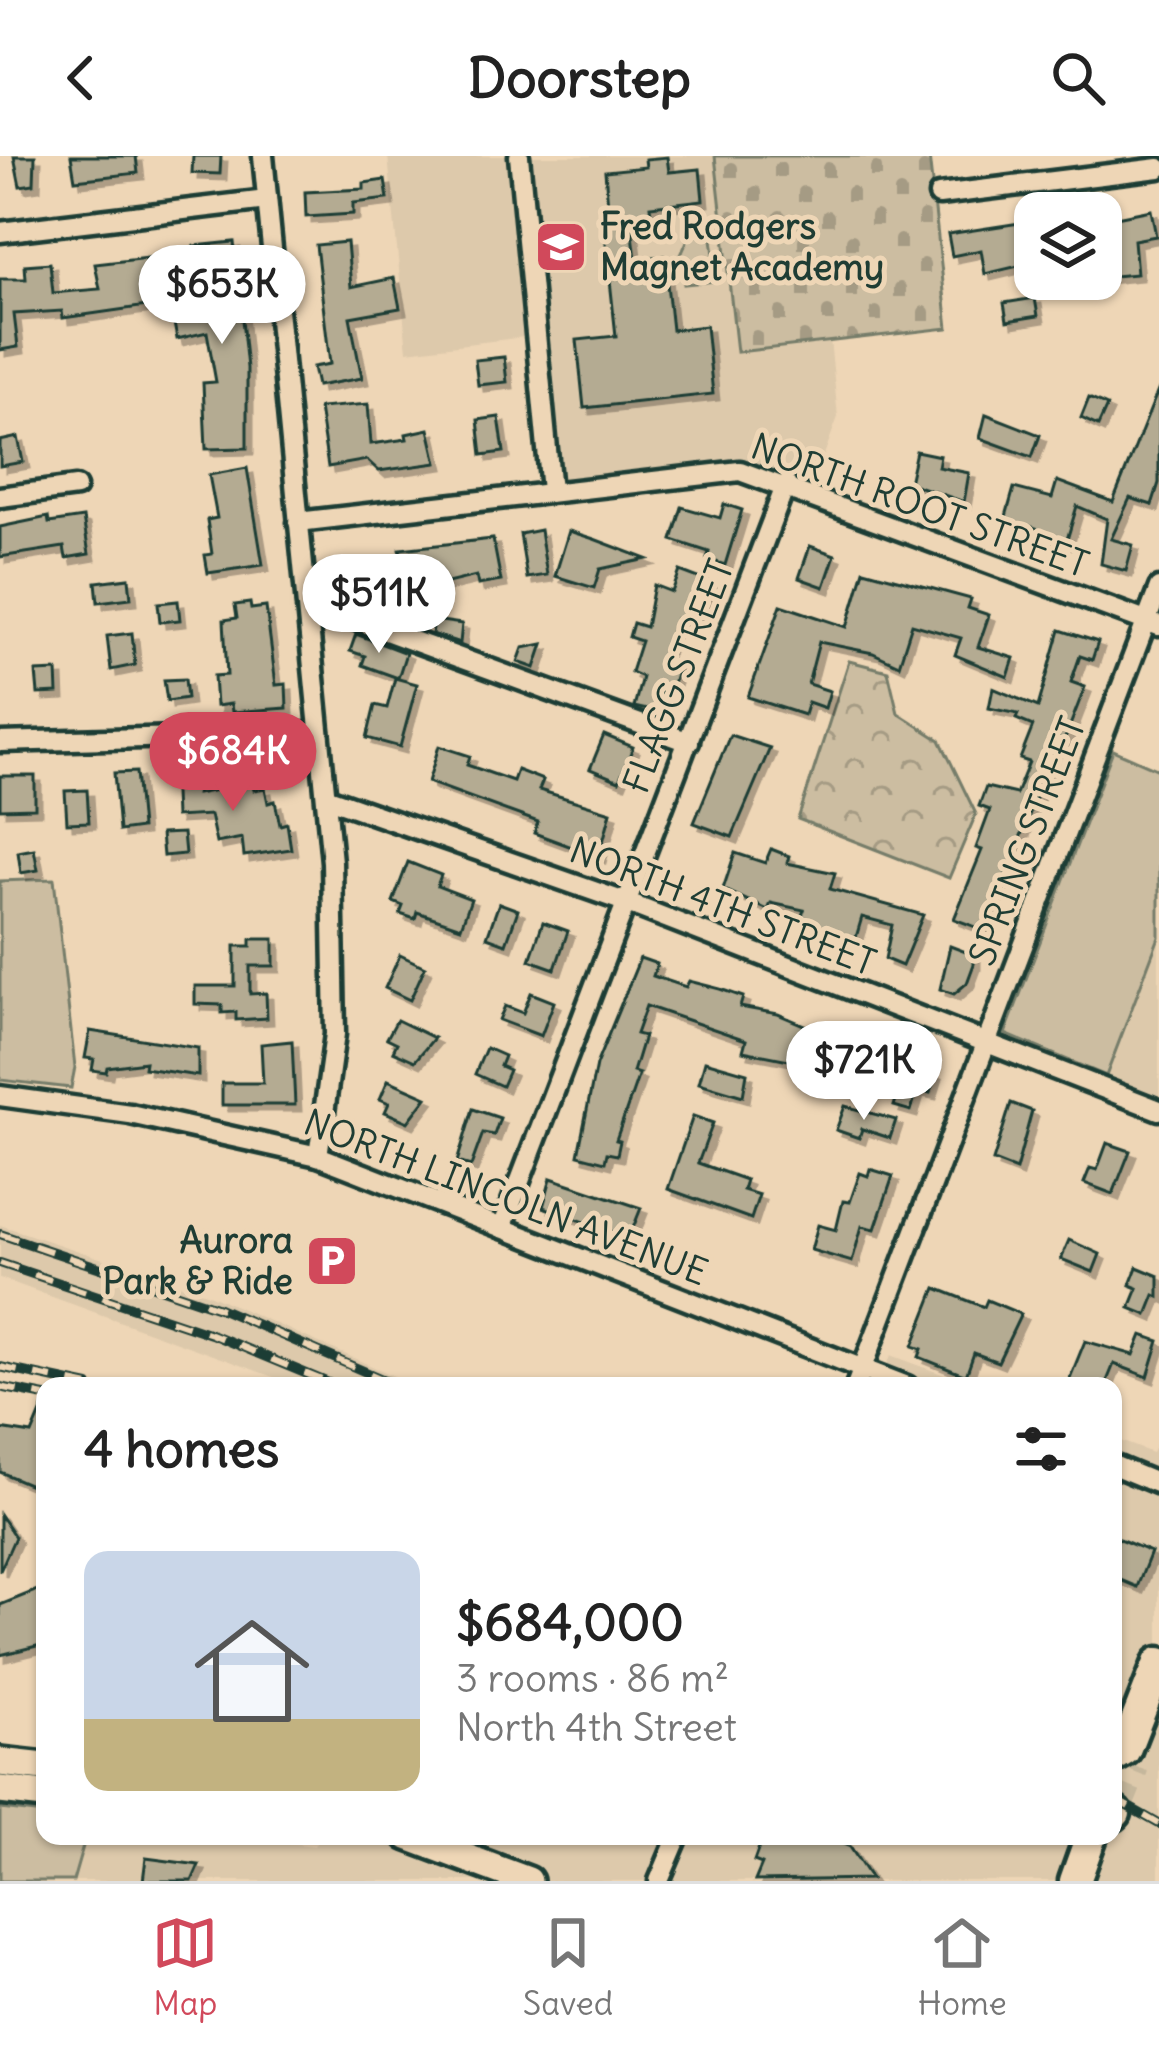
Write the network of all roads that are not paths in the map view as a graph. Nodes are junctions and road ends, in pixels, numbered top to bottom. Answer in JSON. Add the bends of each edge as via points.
{"nodes":[{"id":1,"x":263,"y":156,"type":"edge"},
{"id":2,"x":519,"y":156,"type":"edge"},
{"id":3,"x":1159,"y":168,"type":"edge"},
{"id":4,"x":939,"y":195,"type":"dead end"},
{"id":5,"x":267,"y":200,"type":"junction"},
{"id":6,"x":0,"y":232,"type":"edge"},
{"id":7,"x":786,"y":484,"type":"junction"},
{"id":8,"x":76,"y":488,"type":"dead end"},
{"id":9,"x":551,"y":491,"type":"junction"},
{"id":10,"x":0,"y":497,"type":"edge"},
{"id":11,"x":298,"y":522,"type":"junction"},
{"id":12,"x":1159,"y":588,"type":"edge"},
{"id":13,"x":307,"y":602,"type":"junction"},
{"id":14,"x":1152,"y":624,"type":"edge"},
{"id":15,"x":320,"y":733,"type":"junction"},
{"id":16,"x":0,"y":742,"type":"edge"},
{"id":17,"x":689,"y":742,"type":"junction"},
{"id":18,"x":328,"y":798,"type":"junction"},
{"id":19,"x":626,"y":902,"type":"junction"},
{"id":20,"x":984,"y":1044,"type":"junction"},
{"id":21,"x":0,"y":1096,"type":"edge"},
{"id":22,"x":1159,"y":1110,"type":"edge"},
{"id":23,"x":318,"y":1156,"type":"junction"},
{"id":24,"x":502,"y":1228,"type":"junction"},
{"id":25,"x":857,"y":1377,"type":"edge"},
{"id":26,"x":859,"y":1377,"type":"edge"},
{"id":27,"x":1122,"y":1470,"type":"edge"},
{"id":28,"x":1159,"y":1484,"type":"edge"},
{"id":29,"x":1159,"y":1663,"type":"edge"},
{"id":30,"x":1124,"y":1758,"type":"tunnel mouth"},
{"id":31,"x":0,"y":1762,"type":"edge"},
{"id":32,"x":36,"y":1766,"type":"edge"},
{"id":33,"x":0,"y":1790,"type":"edge"},
{"id":34,"x":36,"y":1794,"type":"edge"},
{"id":35,"x":432,"y":1845,"type":"edge"},
{"id":36,"x":674,"y":1845,"type":"edge"},
{"id":37,"x":1088,"y":1845,"type":"edge"},
{"id":38,"x":529,"y":1881,"type":"edge"},
{"id":39,"x":659,"y":1881,"type":"edge"},
{"id":40,"x":1075,"y":1881,"type":"edge"}],
"edges":[{"from":1,"to":5,"type":"street"},
{"from":2,"to":9,"type":"street"},
{"from":3,"to":4,"type":"street"},
{"from":5,"to":6,"type":"street"},
{"from":5,"to":11,"type":"street"},
{"from":7,"to":9,"type":"street","name":"NORTH ROOT STREET","via":[[718,471]]},
{"from":7,"to":14,"type":"street","name":"NORTH ROOT STREET"},
{"from":7,"to":17,"type":"street","name":"FLAGG STREET"},
{"from":8,"to":10,"type":"street"},
{"from":9,"to":11,"type":"street","name":"NORTH ROOT STREET"},
{"from":11,"to":13,"type":"street"},
{"from":12,"to":14,"type":"street","name":"SPRING STREET"},
{"from":13,"to":15,"type":"street"},
{"from":13,"to":17,"type":"street"},
{"from":14,"to":20,"type":"street","name":"SPRING STREET"},
{"from":15,"to":16,"type":"street"},
{"from":15,"to":18,"type":"street"},
{"from":17,"to":19,"type":"street","name":"FLAGG STREET"},
{"from":18,"to":19,"type":"street","name":"NORTH 4TH STREET"},
{"from":18,"to":23,"type":"street","via":[[337,954],[330,1094]]},
{"from":19,"to":20,"type":"street","name":"NORTH 4TH STREET"},
{"from":19,"to":24,"type":"street","name":"FLAGG STREET"},
{"from":20,"to":22,"type":"street","name":"NORTH 4TH STREET"},
{"from":20,"to":26,"type":"street","name":"SPRING STREET"},
{"from":21,"to":23,"type":"street","name":"NORTH LINCOLN AVENUE","via":[[130,1114]]},
{"from":23,"to":24,"type":"street","name":"NORTH LINCOLN AVENUE"},
{"from":24,"to":25,"type":"street","name":"NORTH LINCOLN AVENUE"},
{"from":27,"to":28,"type":"street"},
{"from":29,"to":30,"type":"main road"},
{"from":31,"to":32,"type":"main road"},
{"from":33,"to":34,"type":"main road"},
{"from":35,"to":38,"type":"main road"},
{"from":36,"to":39,"type":"street"},
{"from":37,"to":40,"type":"main road"}]}
